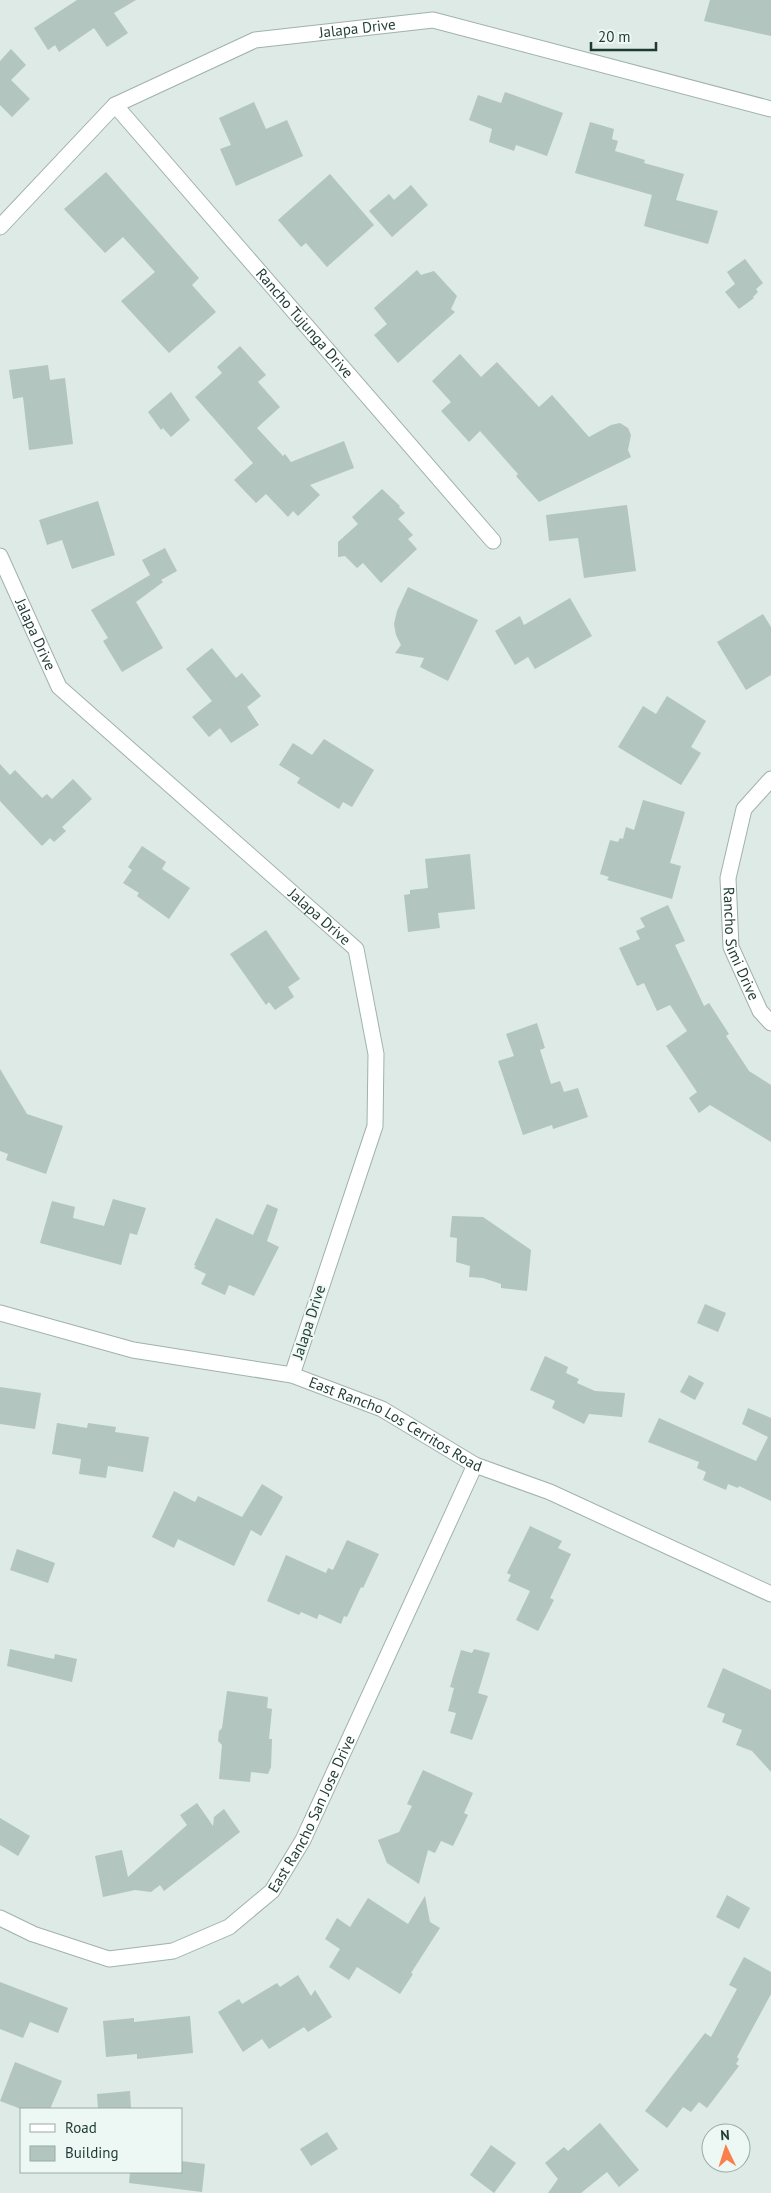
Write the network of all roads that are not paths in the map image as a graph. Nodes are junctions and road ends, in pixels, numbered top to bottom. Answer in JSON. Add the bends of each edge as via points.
{"nodes":[{"id":1,"x":116,"y":104,"type":"junction"},
{"id":2,"x":771,"y":109,"type":"edge"},
{"id":3,"x":0,"y":227,"type":"edge"},
{"id":4,"x":493,"y":541,"type":"dead end"},
{"id":5,"x":0,"y":556,"type":"edge"},
{"id":6,"x":771,"y":779,"type":"edge"},
{"id":7,"x":771,"y":1023,"type":"edge"},
{"id":8,"x":0,"y":1313,"type":"edge"},
{"id":9,"x":292,"y":1375,"type":"junction"},
{"id":10,"x":475,"y":1465,"type":"junction"},
{"id":11,"x":771,"y":1594,"type":"edge"},
{"id":12,"x":0,"y":1918,"type":"edge"}],
"edges":[{"from":1,"to":2,"type":"street","name":"Jalapa Drive","via":[[255,40],[433,20]]},
{"from":1,"to":3,"type":"street","name":"Jalapa Drive"},
{"from":1,"to":4,"type":"street","name":"Rancho Tujunga Drive"},
{"from":5,"to":9,"type":"street","name":"Jalapa Drive","via":[[59,687],[356,949],[376,1054],[375,1126]]},
{"from":6,"to":7,"type":"street","name":"Rancho Simi Drive","via":[[744,809],[728,878],[731,947],[760,1011]]},
{"from":8,"to":9,"type":"street","name":"East Rancho Los Cerritos Road","via":[[133,1350]]},
{"from":9,"to":10,"type":"street","name":"East Rancho Los Cerritos Road","via":[[382,1409]]},
{"from":10,"to":11,"type":"street","name":"East Rancho Los Cerritos Road","via":[[550,1492]]},
{"from":10,"to":12,"type":"street","name":"East Rancho San Jose Drive","via":[[303,1840],[272,1890],[229,1927],[173,1951],[109,1959],[33,1934]]}]}
